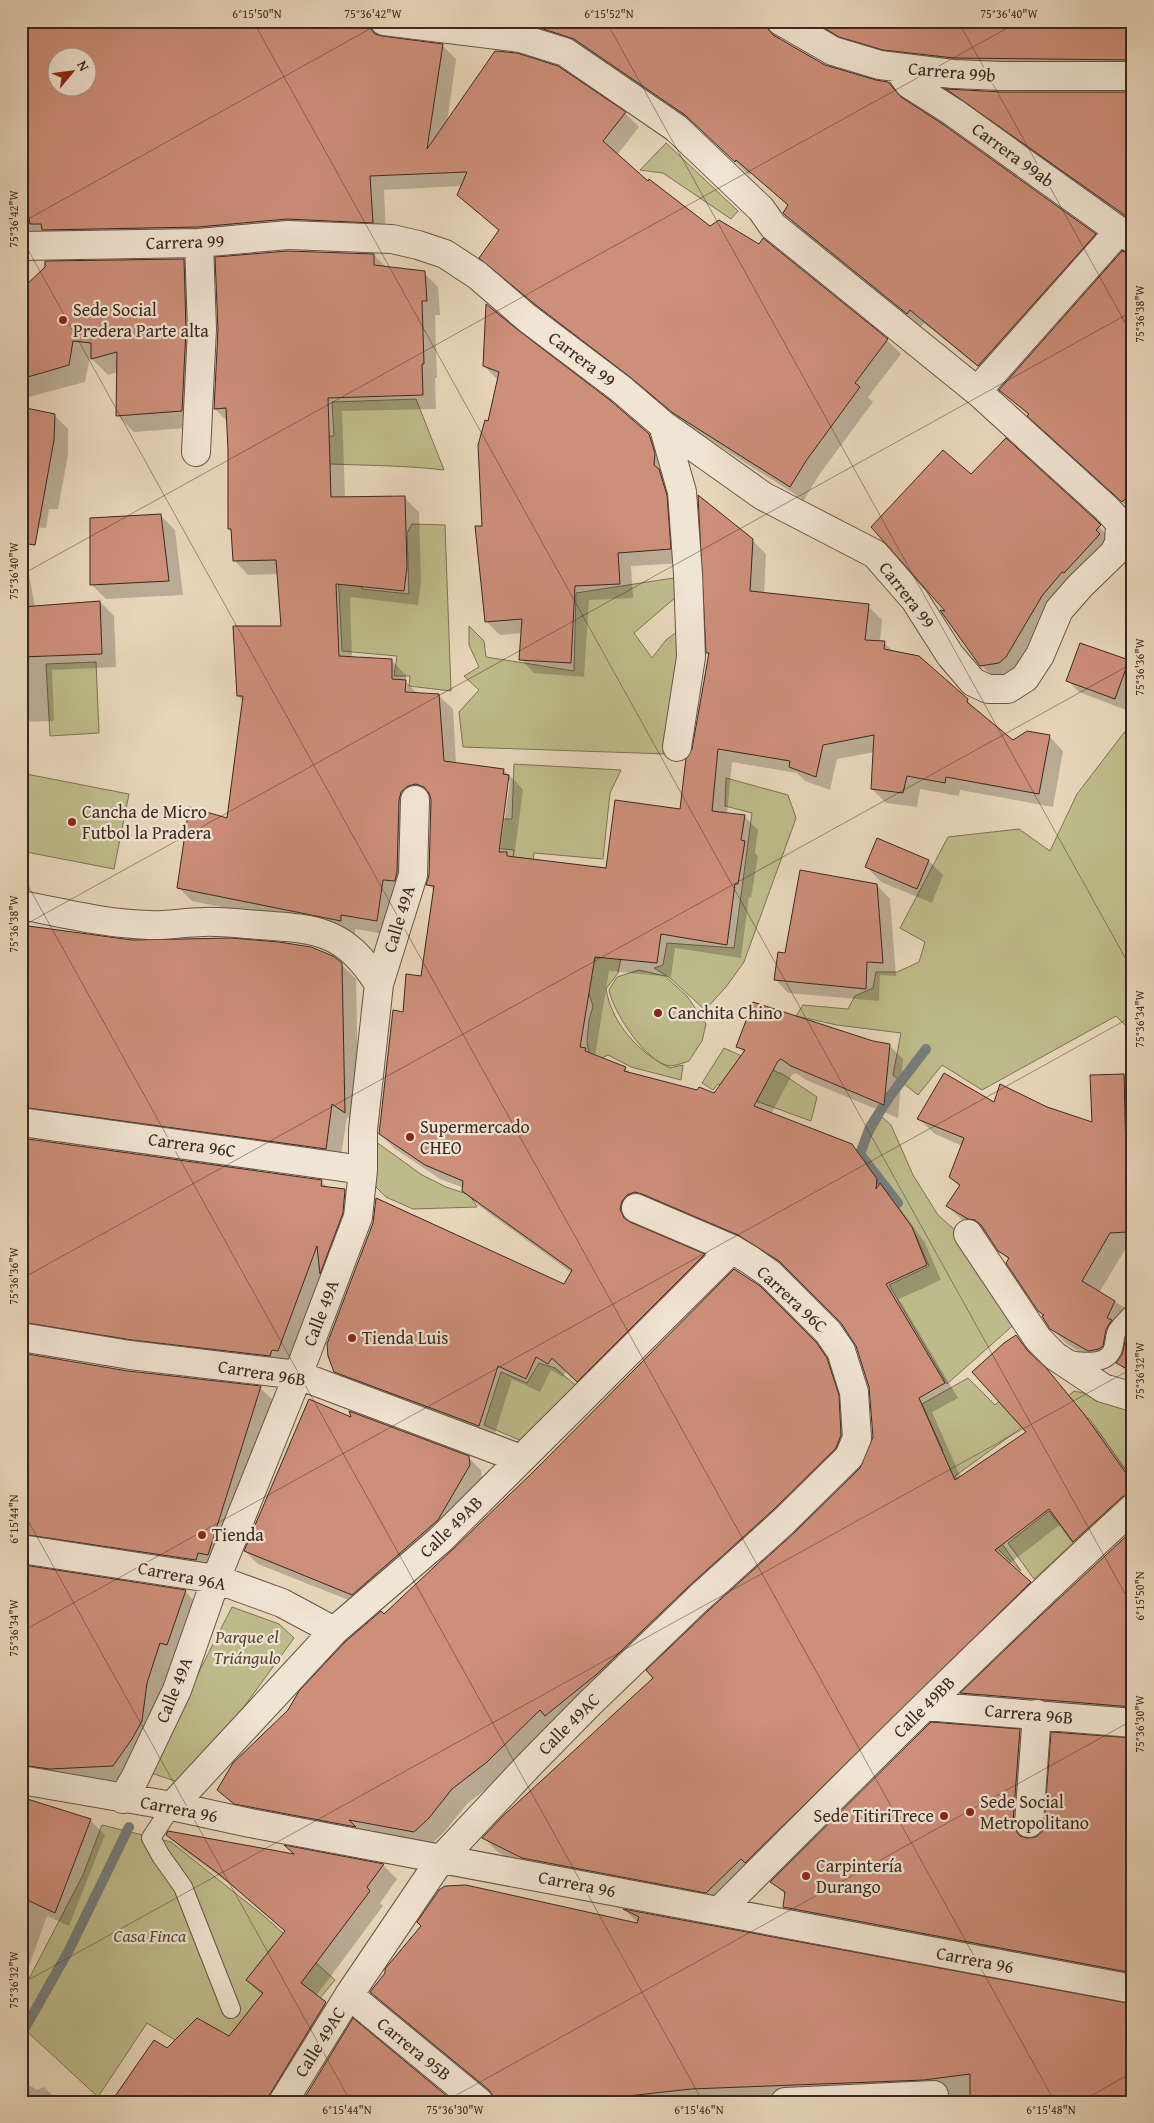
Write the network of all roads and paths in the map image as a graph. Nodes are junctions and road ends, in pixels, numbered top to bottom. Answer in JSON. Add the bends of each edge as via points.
{"nodes":[{"id":1,"x":384,"y":21,"type":"edge"},
{"id":2,"x":781,"y":21,"type":"edge"},
{"id":3,"x":897,"y":67,"type":"junction"},
{"id":4,"x":1133,"y":76,"type":"edge"},
{"id":5,"x":1126,"y":235,"type":"edge"},
{"id":6,"x":199,"y":244,"type":"junction"},
{"id":7,"x":21,"y":246,"type":"edge"},
{"id":8,"x":977,"y":390,"type":"junction"},
{"id":9,"x":663,"y":425,"type":"junction"},
{"id":10,"x":196,"y":452,"type":"dead end"},
{"id":11,"x":677,"y":747,"type":"dead end"},
{"id":12,"x":415,"y":800,"type":"dead end"},
{"id":13,"x":21,"y":904,"type":"edge"},
{"id":14,"x":379,"y":984,"type":"junction"},
{"id":15,"x":21,"y":1122,"type":"edge"},
{"id":16,"x":363,"y":1170,"type":"junction"},
{"id":17,"x":636,"y":1208,"type":"dead end"},
{"id":18,"x":968,"y":1234,"type":"dead end"},
{"id":19,"x":732,"y":1249,"type":"junction"},
{"id":20,"x":1133,"y":1313,"type":"edge"},
{"id":21,"x":21,"y":1338,"type":"edge"},
{"id":22,"x":1055,"y":1356,"type":"junction"},
{"id":23,"x":848,"y":1371,"type":"joint"},
{"id":24,"x":298,"y":1375,"type":"junction"},
{"id":25,"x":1133,"y":1397,"type":"edge"},
{"id":26,"x":521,"y":1459,"type":"junction"},
{"id":27,"x":1133,"y":1508,"type":"edge"},
{"id":28,"x":21,"y":1549,"type":"edge"},
{"id":29,"x":216,"y":1579,"type":"junction"},
{"id":30,"x":334,"y":1631,"type":"junction"},
{"id":31,"x":925,"y":1706,"type":"junction"},
{"id":32,"x":1037,"y":1714,"type":"junction"},
{"id":33,"x":1133,"y":1723,"type":"edge"},
{"id":34,"x":21,"y":1780,"type":"edge"},
{"id":35,"x":123,"y":1799,"type":"junction"},
{"id":36,"x":172,"y":1806,"type":"junction"},
{"id":37,"x":1029,"y":1823,"type":"dead end"},
{"id":38,"x":441,"y":1859,"type":"junction"},
{"id":39,"x":720,"y":1911,"type":"junction"},
{"id":40,"x":1133,"y":1990,"type":"edge"},
{"id":41,"x":349,"y":1996,"type":"junction"},
{"id":42,"x":231,"y":2009,"type":"dead end"},
{"id":43,"x":934,"y":2095,"type":"dead end"},
{"id":44,"x":283,"y":2102,"type":"edge"},
{"id":45,"x":478,"y":2102,"type":"edge"},
{"id":46,"x":785,"y":2102,"type":"edge"}],
"edges":[{"from":1,"to":8,"type":"street","via":[[520,38],[565,52],[676,128],[760,209],[773,226]]},
{"from":2,"to":3,"type":"street","name":"Carrera 99b","via":[[833,51]]},
{"from":3,"to":4,"type":"street","name":"Carrera 99b","via":[[1002,76]]},
{"from":3,"to":5,"type":"street","name":"Carrera 99ab","via":[[909,84]]},
{"from":5,"to":8,"type":"street"},
{"from":6,"to":7,"type":"street","name":"Carrera 99"},
{"from":6,"to":9,"type":"street","name":"Carrera 99","via":[[288,236],[392,239],[437,251],[477,275]]},
{"from":6,"to":10,"type":"street","via":[[202,329]]},
{"from":8,"to":9,"type":"street","name":"Carrera 99","via":[[1120,523],[1119,543],[1114,552],[1059,610],[1040,655],[1026,678],[1008,689],[988,689],[973,682],[950,655],[916,600],[875,554],[763,496]]},
{"from":9,"to":11,"type":"street","via":[[682,492],[688,574],[691,657]]},
{"from":12,"to":14,"type":"street","name":"Calle 49A","via":[[413,875]]},
{"from":13,"to":14,"type":"street","via":[[87,918],[150,925],[204,922],[298,927],[322,932],[347,946],[365,962]]},
{"from":14,"to":16,"type":"street","name":"Calle 49A"},
{"from":15,"to":16,"type":"street","name":"Carrera 96C"},
{"from":16,"to":24,"type":"street","name":"Calle 49A","via":[[358,1217]]},
{"from":17,"to":19,"type":"street","name":"Carrera 96C"},
{"from":18,"to":22,"type":"street","via":[[1038,1339]]},
{"from":19,"to":23,"type":"street","name":"Carrera 96C","via":[[770,1274],[828,1332],[841,1351]]},
{"from":19,"to":26,"type":"street","name":"Calle 49AB"},
{"from":20,"to":22,"type":"lane","via":[[1116,1332],[1113,1350],[1107,1357],[1098,1361],[1080,1361]]},
{"from":21,"to":24,"type":"street","name":"Carrera 96B"},
{"from":22,"to":25,"type":"street","via":[[1103,1388]]},
{"from":23,"to":38,"type":"street","name":"Calle 49AC","via":[[854,1392],[857,1438],[849,1457],[590,1703]]},
{"from":24,"to":26,"type":"street","name":"Carrera 96B"},
{"from":24,"to":29,"type":"street","name":"Calle 49A"},
{"from":26,"to":30,"type":"street","name":"Calle 49AB","via":[[440,1540]]},
{"from":27,"to":31,"type":"street","name":"Calle 49BB"},
{"from":28,"to":29,"type":"street","name":"Carrera 96A"},
{"from":29,"to":30,"type":"street","name":"Carrera 96A","via":[[282,1603]]},
{"from":29,"to":35,"type":"street","name":"Calle 49A","via":[[176,1690]]},
{"from":30,"to":36,"type":"street","name":"Calle 49AB"},
{"from":31,"to":32,"type":"street","name":"Carrera 96B"},
{"from":31,"to":39,"type":"street","name":"Calle 49BB"},
{"from":32,"to":33,"type":"street","name":"Carrera 96B"},
{"from":32,"to":37,"type":"street"},
{"from":34,"to":35,"type":"street","name":"Carrera 96"},
{"from":35,"to":36,"type":"street","name":"Carrera 96"},
{"from":36,"to":38,"type":"street","name":"Carrera 96"},
{"from":36,"to":42,"type":"lane","via":[[151,1838],[183,1887]]},
{"from":38,"to":39,"type":"street","name":"Carrera 96"},
{"from":38,"to":41,"type":"street","name":"Calle 49AC"},
{"from":39,"to":40,"type":"street","name":"Carrera 96"},
{"from":41,"to":44,"type":"street","name":"Calle 49AC"},
{"from":41,"to":45,"type":"street","name":"Carrera 95B"},
{"from":43,"to":46,"type":"street"}]}
